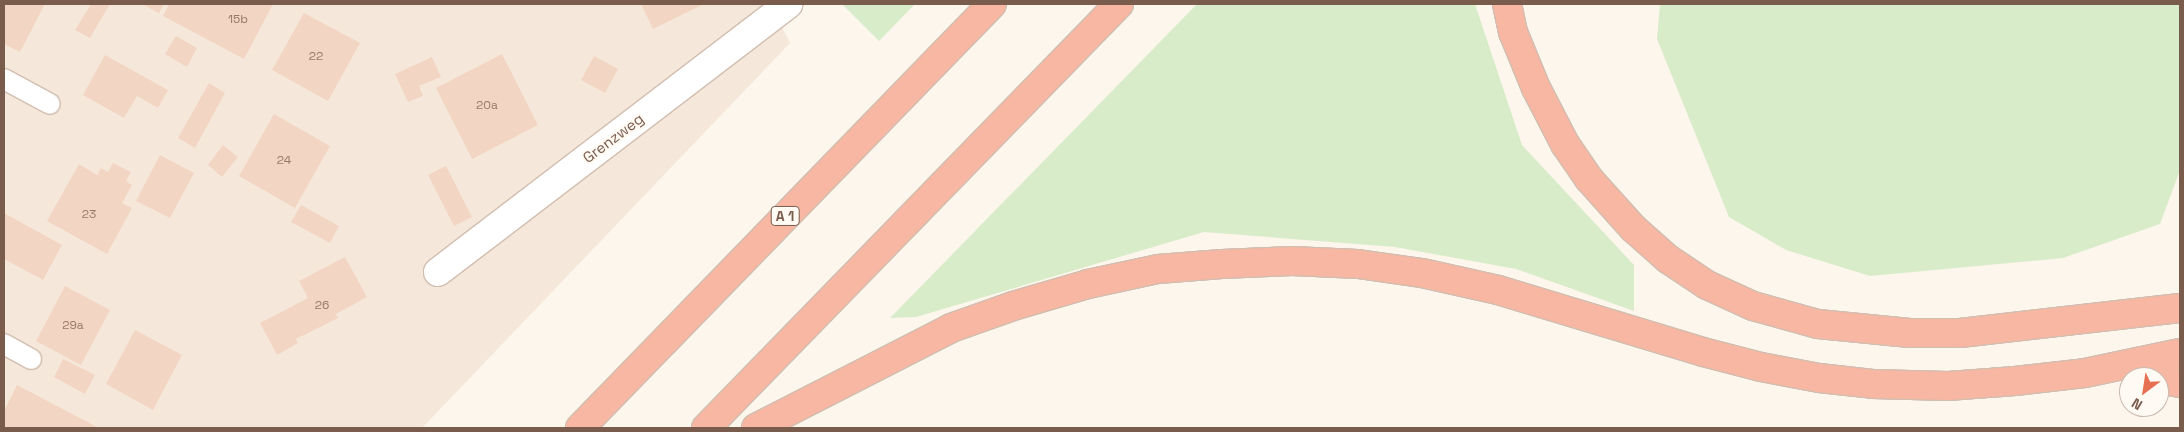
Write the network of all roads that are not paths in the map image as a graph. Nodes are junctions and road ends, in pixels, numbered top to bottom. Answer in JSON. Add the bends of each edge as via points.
{"nodes":[{"id":1,"x":788,"y":4,"type":"edge"},
{"id":2,"x":992,"y":4,"type":"edge"},
{"id":3,"x":1119,"y":4,"type":"edge"},
{"id":4,"x":1507,"y":4,"type":"edge"},
{"id":5,"x":4,"y":79,"type":"edge"},
{"id":6,"x":50,"y":104,"type":"dead end"},
{"id":7,"x":438,"y":272,"type":"dead end"},
{"id":8,"x":2175,"y":305,"type":"edge"},
{"id":9,"x":4,"y":344,"type":"edge"},
{"id":10,"x":2180,"y":353,"type":"edge"},
{"id":11,"x":31,"y":359,"type":"dead end"},
{"id":12,"x":2085,"y":373,"type":"junction"},
{"id":13,"x":2119,"y":376,"type":"edge"},
{"id":14,"x":580,"y":428,"type":"edge"},
{"id":15,"x":706,"y":428,"type":"edge"},
{"id":16,"x":756,"y":428,"type":"edge"}],
"edges":[{"from":1,"to":7,"type":"street","name":"Grenzweg"},
{"from":2,"to":14,"type":"highway","number":"A 1"},
{"from":3,"to":15,"type":"highway"},
{"from":4,"to":8,"type":"highway","via":[[1513,32],[1536,88],[1565,144],[1589,179],[1633,228],[1668,259],[1707,285],[1753,306],[1818,324],[1910,333],[1960,333]]},
{"from":5,"to":6,"type":"lane"},
{"from":9,"to":11,"type":"lane"},
{"from":10,"to":12,"type":"highway"},
{"from":12,"to":13,"type":"highway"},
{"from":12,"to":16,"type":"highway","via":[[1948,386],[1872,384],[1819,378],[1703,352],[1498,290],[1422,273],[1358,264],[1292,261],[1158,269],[1088,284],[1013,306],[951,328]]}]}
